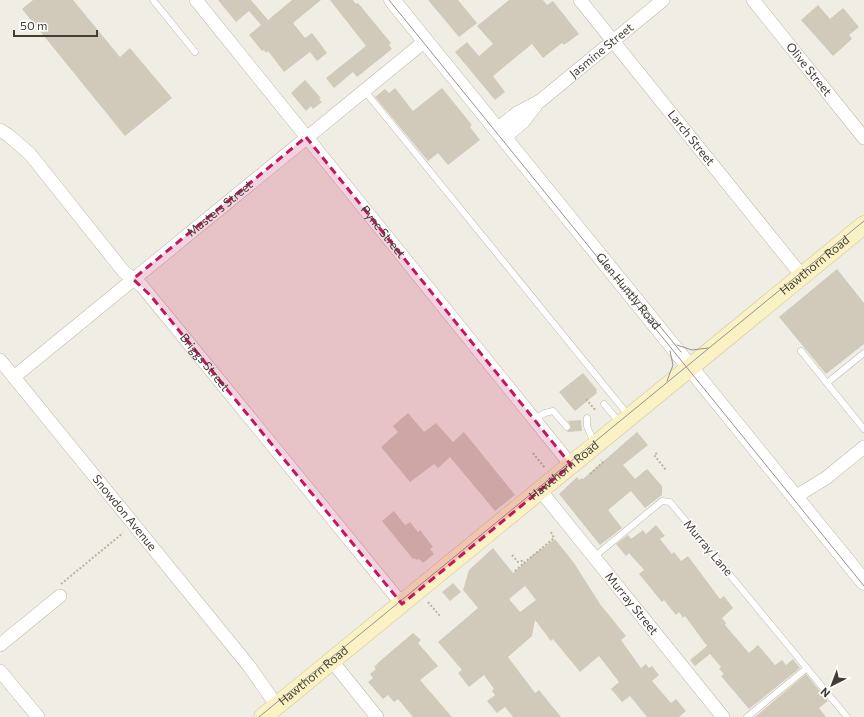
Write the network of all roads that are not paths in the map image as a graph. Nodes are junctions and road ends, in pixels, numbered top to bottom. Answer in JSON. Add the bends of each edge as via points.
{"nodes":[{"id":1,"x":153,"y":0,"type":"edge"},
{"id":2,"x":196,"y":0,"type":"edge"},
{"id":3,"x":392,"y":0,"type":"edge"},
{"id":4,"x":580,"y":0,"type":"edge"},
{"id":5,"x":663,"y":0,"type":"edge"},
{"id":6,"x":753,"y":0,"type":"edge"},
{"id":7,"x":425,"y":41,"type":"junction"},
{"id":8,"x":612,"y":41,"type":"junction"},
{"id":9,"x":195,"y":52,"type":"dead end"},
{"id":10,"x":364,"y":90,"type":"junction"},
{"id":11,"x":0,"y":130,"type":"edge"},
{"id":12,"x":500,"y":134,"type":"junction"},
{"id":13,"x":306,"y":137,"type":"junction"},
{"id":14,"x":864,"y":138,"type":"edge"},
{"id":15,"x":864,"y":225,"type":"edge"},
{"id":16,"x":802,"y":276,"type":"junction"},
{"id":17,"x":133,"y":278,"type":"junction"},
{"id":18,"x":801,"y":351,"type":"dead end"},
{"id":19,"x":864,"y":352,"type":"edge"},
{"id":20,"x":0,"y":360,"type":"edge"},
{"id":21,"x":690,"y":368,"type":"junction"},
{"id":22,"x":14,"y":377,"type":"junction"},
{"id":23,"x":827,"y":383,"type":"junction"},
{"id":24,"x":604,"y":404,"type":"dead end"},
{"id":25,"x":587,"y":418,"type":"dead end"},
{"id":26,"x":534,"y":419,"type":"junction"},
{"id":27,"x":625,"y":420,"type":"junction"},
{"id":28,"x":567,"y":427,"type":"dead end"},
{"id":29,"x":864,"y":429,"type":"edge"},
{"id":30,"x":864,"y":447,"type":"edge"},
{"id":31,"x":598,"y":453,"type":"junction"},
{"id":32,"x":571,"y":465,"type":"junction"},
{"id":33,"x":540,"y":490,"type":"junction"},
{"id":34,"x":798,"y":501,"type":"junction"},
{"id":35,"x":594,"y":558,"type":"junction"},
{"id":36,"x":864,"y":582,"type":"edge"},
{"id":37,"x":59,"y":591,"type":"road end"},
{"id":38,"x":402,"y":604,"type":"junction"},
{"id":39,"x":0,"y":644,"type":"edge"},
{"id":40,"x":332,"y":661,"type":"junction"},
{"id":41,"x":807,"y":668,"type":"junction"},
{"id":42,"x":0,"y":671,"type":"edge"},
{"id":43,"x":275,"y":708,"type":"edge"},
{"id":44,"x":38,"y":717,"type":"edge"},
{"id":45,"x":377,"y":717,"type":"edge"},
{"id":46,"x":723,"y":717,"type":"edge"},
{"id":47,"x":747,"y":717,"type":"edge"},
{"id":48,"x":846,"y":717,"type":"edge"}],
"edges":[{"from":1,"to":9,"type":"lane"},
{"from":2,"to":13,"type":"street","name":"Pyne Street"},
{"from":3,"to":7,"type":"street","name":"Glen Huntly Road"},
{"from":4,"to":8,"type":"street","name":"Larch Street"},
{"from":5,"to":8,"type":"street","name":"Jasmine Street"},
{"from":6,"to":14,"type":"street","name":"Olive Street"},
{"from":7,"to":10,"type":"street","name":"Masters Street"},
{"from":7,"to":12,"type":"street","name":"Glen Huntly Road"},
{"from":8,"to":12,"type":"street","name":"Jasmine Street","via":[[540,101],[523,122]]},
{"from":8,"to":16,"type":"street","name":"Larch Street"},
{"from":10,"to":13,"type":"street","name":"Masters Street"},
{"from":10,"to":27,"type":"lane"},
{"from":11,"to":17,"type":"street","name":"Briggs Street","via":[[30,154],[124,272]]},
{"from":12,"to":21,"type":"street","name":"Glen Huntly Road"},
{"from":13,"to":17,"type":"street","name":"Masters Street"},
{"from":13,"to":26,"type":"street","name":"Pyne Street"},
{"from":15,"to":16,"type":"main road","name":"Hawthorn Road"},
{"from":16,"to":21,"type":"main road","name":"Hawthorn Road"},
{"from":17,"to":22,"type":"street","name":"Masters Street"},
{"from":17,"to":38,"type":"street","name":"Briggs Street","via":[[150,295]]},
{"from":18,"to":23,"type":"lane"},
{"from":19,"to":23,"type":"lane"},
{"from":20,"to":22,"type":"street","name":"Snowdon Avenue"},
{"from":21,"to":27,"type":"main road","name":"Hawthorn Road"},
{"from":21,"to":34,"type":"street","name":"Glen Huntly Road"},
{"from":22,"to":43,"type":"street","name":"Snowdon Avenue","via":[[249,666],[266,680]]},
{"from":23,"to":29,"type":"lane"},
{"from":24,"to":27,"type":"lane"},
{"from":25,"to":31,"type":"lane","via":[[585,426]]},
{"from":26,"to":28,"type":"lane","via":[[553,411]]},
{"from":26,"to":32,"type":"street","name":"Pyne Street"},
{"from":27,"to":31,"type":"main road","name":"Hawthorn Road"},
{"from":30,"to":34,"type":"street"},
{"from":31,"to":32,"type":"main road","name":"Hawthorn Road"},
{"from":32,"to":33,"type":"main road","name":"Hawthorn Road"},
{"from":33,"to":35,"type":"street","name":"Murray Street"},
{"from":33,"to":38,"type":"main road","name":"Hawthorn Road"},
{"from":34,"to":36,"type":"street","name":"Glen Huntly Road"},
{"from":35,"to":41,"type":"lane","name":"Murray Lane","via":[[662,501],[670,502]]},
{"from":35,"to":46,"type":"street","name":"Murray Street"},
{"from":37,"to":39,"type":"street"},
{"from":38,"to":40,"type":"main road","name":"Hawthorn Road"},
{"from":40,"to":43,"type":"main road","name":"Hawthorn Road"},
{"from":40,"to":45,"type":"street"},
{"from":41,"to":47,"type":"lane"},
{"from":41,"to":48,"type":"lane","name":"Murray Lane"},
{"from":42,"to":44,"type":"street"}]}
